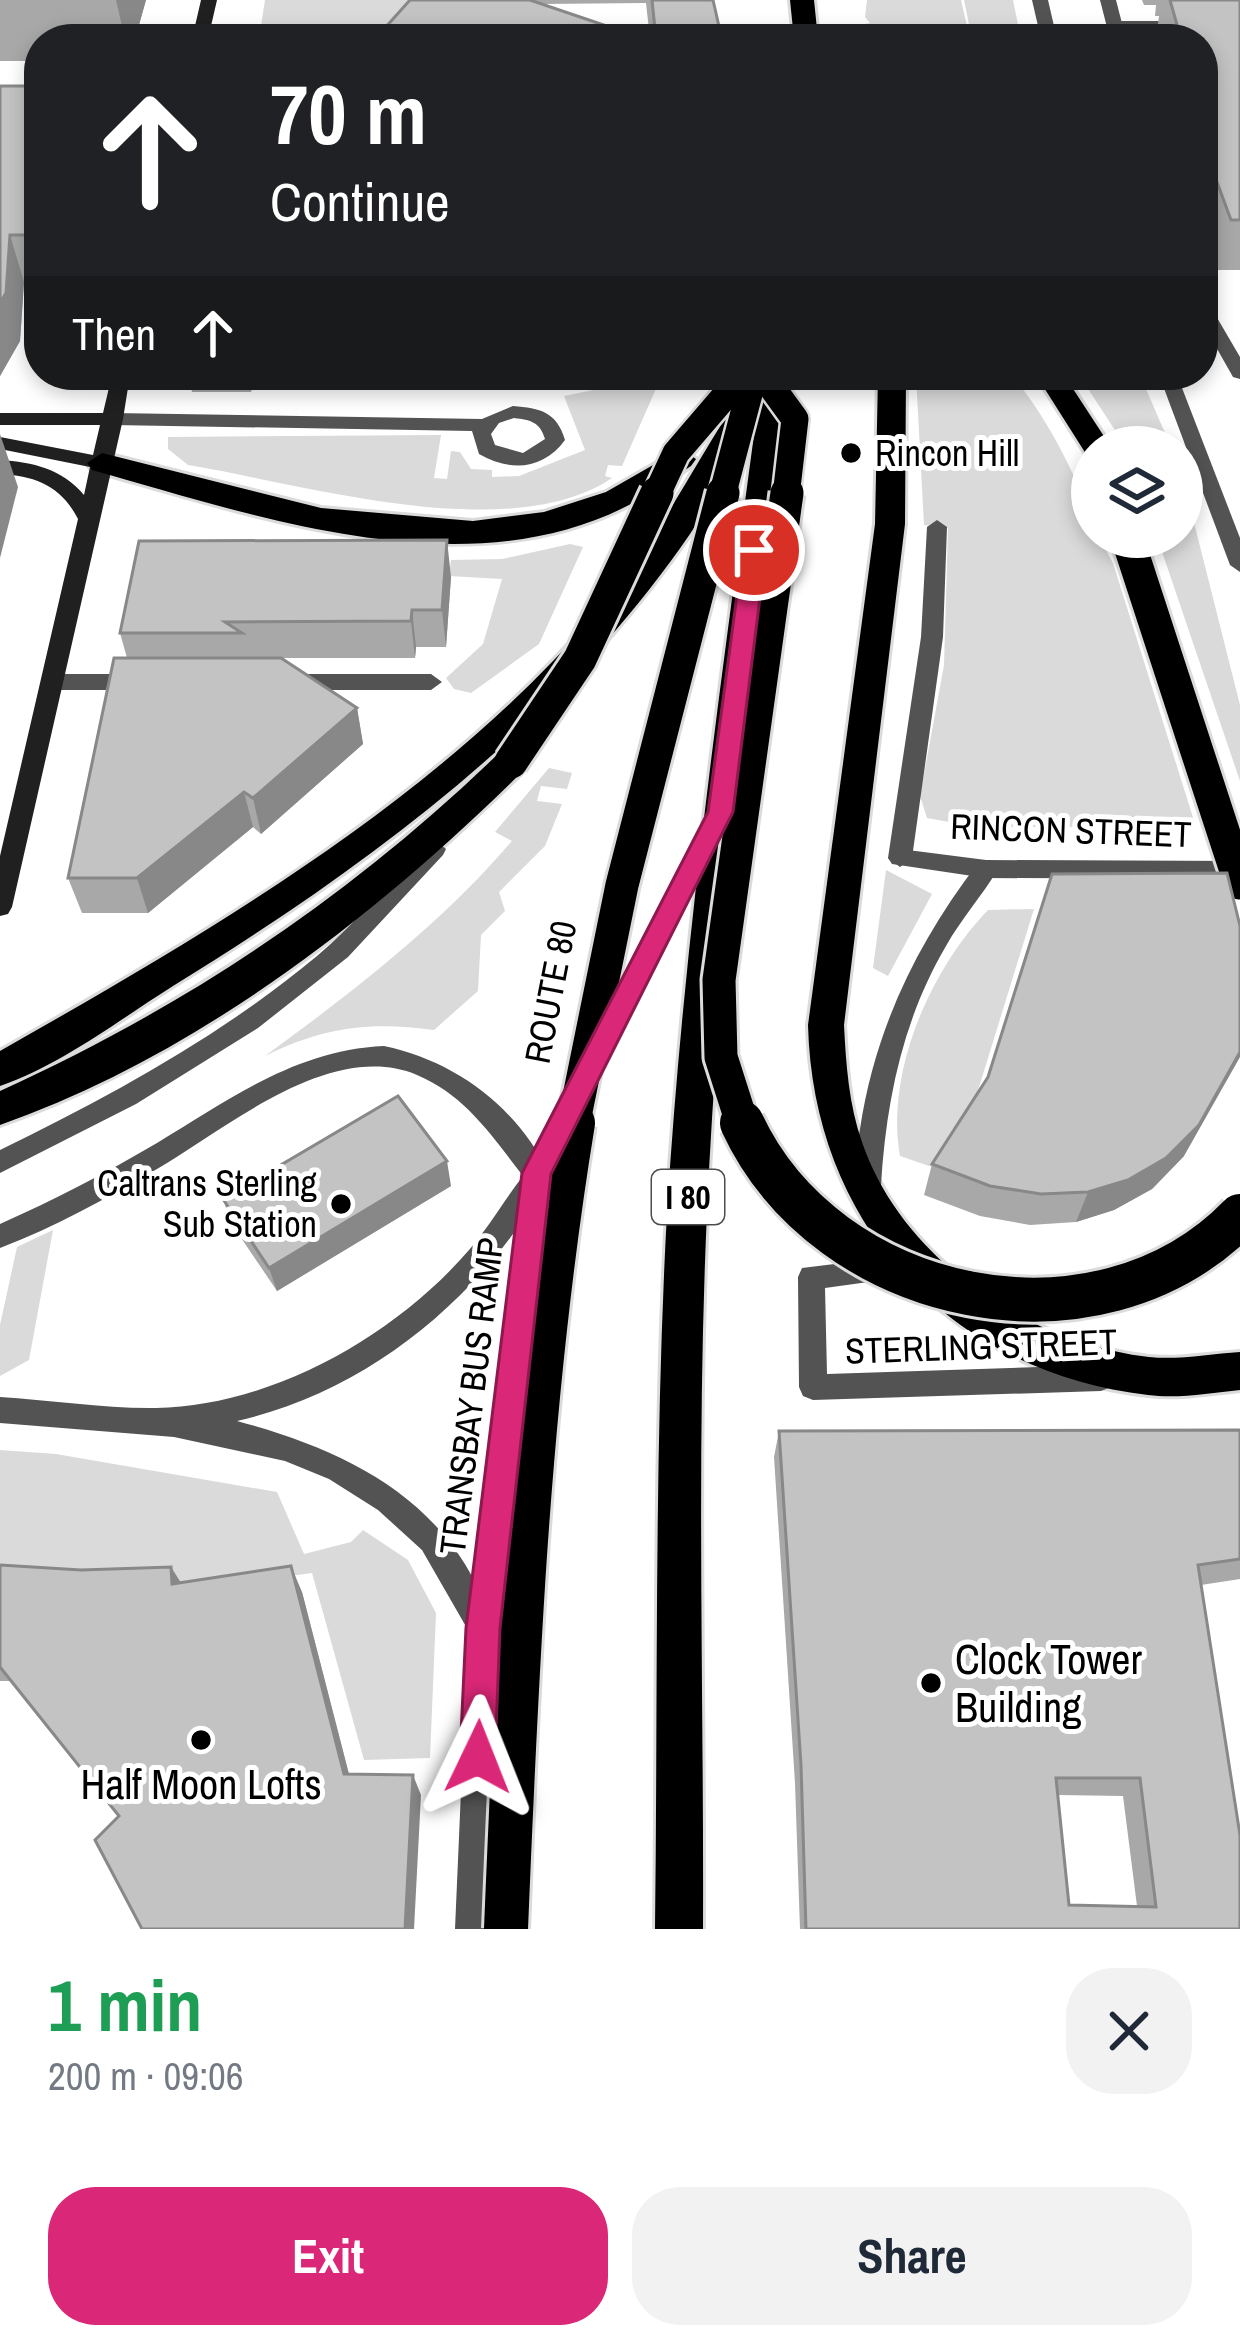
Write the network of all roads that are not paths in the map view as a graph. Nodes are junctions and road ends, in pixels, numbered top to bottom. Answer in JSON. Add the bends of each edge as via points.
{"nodes":[{"id":1,"x":1218,"y":334,"type":"edge"},
{"id":2,"x":1240,"y":373,"type":"edge"},
{"id":3,"x":119,"y":390,"type":"edge"},
{"id":4,"x":731,"y":390,"type":"edge"},
{"id":5,"x":734,"y":390,"type":"edge"},
{"id":6,"x":751,"y":390,"type":"edge"},
{"id":7,"x":754,"y":390,"type":"edge"},
{"id":8,"x":771,"y":390,"type":"edge"},
{"id":9,"x":774,"y":390,"type":"edge"},
{"id":10,"x":892,"y":390,"type":"edge"},
{"id":11,"x":1060,"y":390,"type":"edge"},
{"id":12,"x":1174,"y":390,"type":"edge"},
{"id":13,"x":112,"y":418,"type":"junction"},
{"id":14,"x":0,"y":419,"type":"edge"},
{"id":15,"x":485,"y":425,"type":"dead end"},
{"id":16,"x":1083,"y":426,"type":"edge"},
{"id":17,"x":0,"y":443,"type":"edge"},
{"id":18,"x":102,"y":463,"type":"junction"},
{"id":19,"x":0,"y":467,"type":"edge"},
{"id":20,"x":89,"y":522,"type":"junction"},
{"id":21,"x":937,"y":527,"type":"dead end"},
{"id":22,"x":1134,"y":558,"type":"edge"},
{"id":23,"x":1240,"y":566,"type":"edge"},
{"id":24,"x":52,"y":682,"type":"junction"},
{"id":25,"x":174,"y":682,"type":"edge"},
{"id":26,"x":268,"y":682,"type":"edge"},
{"id":27,"x":431,"y":682,"type":"dead end"},
{"id":28,"x":512,"y":762,"type":"junction"},
{"id":29,"x":721,"y":812,"type":"junction"},
{"id":30,"x":986,"y":869,"type":"junction"},
{"id":31,"x":1240,"y":870,"type":"edge"},
{"id":32,"x":1240,"y":883,"type":"edge"},
{"id":33,"x":0,"y":908,"type":"edge"},
{"id":34,"x":0,"y":1070,"type":"edge"},
{"id":35,"x":0,"y":1109,"type":"edge"},
{"id":36,"x":0,"y":1162,"type":"edge"},
{"id":37,"x":536,"y":1173,"type":"junction"},
{"id":38,"x":868,"y":1200,"type":"junction"},
{"id":39,"x":1240,"y":1216,"type":"edge"},
{"id":40,"x":10,"y":1232,"type":"edge"},
{"id":41,"x":901,"y":1241,"type":"junction"},
{"id":42,"x":1240,"y":1371,"type":"edge"},
{"id":43,"x":1151,"y":1376,"type":"junction"},
{"id":44,"x":0,"y":1410,"type":"edge"},
{"id":45,"x":161,"y":1421,"type":"junction"},
{"id":46,"x":483,"y":1628,"type":"junction"},
{"id":47,"x":470,"y":1929,"type":"edge"},
{"id":48,"x":506,"y":1929,"type":"edge"},
{"id":49,"x":679,"y":1929,"type":"edge"}],
"edges":[{"from":1,"to":2,"type":"street"},
{"from":3,"to":13,"type":"main road"},
{"from":4,"to":28,"type":"highway","bridge":true,"via":[[676,453],[580,658]]},
{"from":5,"to":18,"type":"highway","via":[[699,441],[652,481],[599,506],[525,525],[356,524]]},
{"from":6,"to":34,"type":"highway","via":[[722,457],[653,563],[514,718],[300,882]]},
{"from":7,"to":48,"type":"highway","name":"ROUTE 80","bridge":true,"via":[[610,926],[562,1194],[523,1528]]},
{"from":8,"to":39,"type":"highway","bridge":true,"via":[[795,419],[719,1020],[727,1088],[754,1155],[779,1188],[846,1243],[889,1268],[983,1297],[1091,1296],[1138,1285],[1190,1262]]},
{"from":9,"to":29,"type":"highway","number":"I 80"},
{"from":10,"to":38,"type":"highway","via":[[890,524],[826,1025],[834,1112]]},
{"from":11,"to":16,"type":"highway"},
{"from":12,"to":23,"type":"street"},
{"from":13,"to":14,"type":"main road"},
{"from":13,"to":15,"type":"street"},
{"from":13,"to":18,"type":"main road"},
{"from":17,"to":18,"type":"main road"},
{"from":18,"to":20,"type":"main road"},
{"from":19,"to":20,"type":"main road","via":[[51,475],[75,494]]},
{"from":20,"to":24,"type":"main road"},
{"from":21,"to":30,"type":"street","name":"RINCON STREET","via":[[932,637],[900,858]]},
{"from":22,"to":32,"type":"highway","bridge":true},
{"from":24,"to":25,"type":"street"},
{"from":24,"to":33,"type":"main road"},
{"from":26,"to":27,"type":"street"},
{"from":28,"to":35,"type":"highway","via":[[411,860],[292,952],[157,1034]]},
{"from":28,"to":36,"type":"street","via":[[313,972],[164,1072]]},
{"from":29,"to":37,"type":"street"},
{"from":29,"to":49,"type":"highway","number":"I 80","via":[[686,1213]]},
{"from":30,"to":31,"type":"street","name":"RINCON STREET"},
{"from":30,"to":38,"type":"street","via":[[925,956],[893,1033],[872,1119]]},
{"from":37,"to":40,"type":"street","via":[[455,1083],[400,1058],[357,1055],[290,1074],[133,1170]]},
{"from":37,"to":45,"type":"street","name":"TRANSBAY BUS RAMP","via":[[503,1233],[436,1304],[351,1365],[260,1402]]},
{"from":37,"to":46,"type":"street","name":"TRANSBAY BUS RAMP"},
{"from":38,"to":41,"type":"highway"},
{"from":41,"to":43,"type":"highway","via":[[991,1323],[1037,1349]]},
{"from":41,"to":43,"type":"street","name":"STERLING STREET","via":[[874,1271],[812,1277],[813,1387]]},
{"from":42,"to":43,"type":"highway"},
{"from":44,"to":45,"type":"street","name":"TRANSBAY BUS RAMP"},
{"from":45,"to":46,"type":"street","name":"TRANSBAY BUS RAMP","via":[[250,1435],[317,1457],[388,1498],[435,1543]]},
{"from":46,"to":47,"type":"street","name":"TRANSBAY BUS RAMP"}]}
